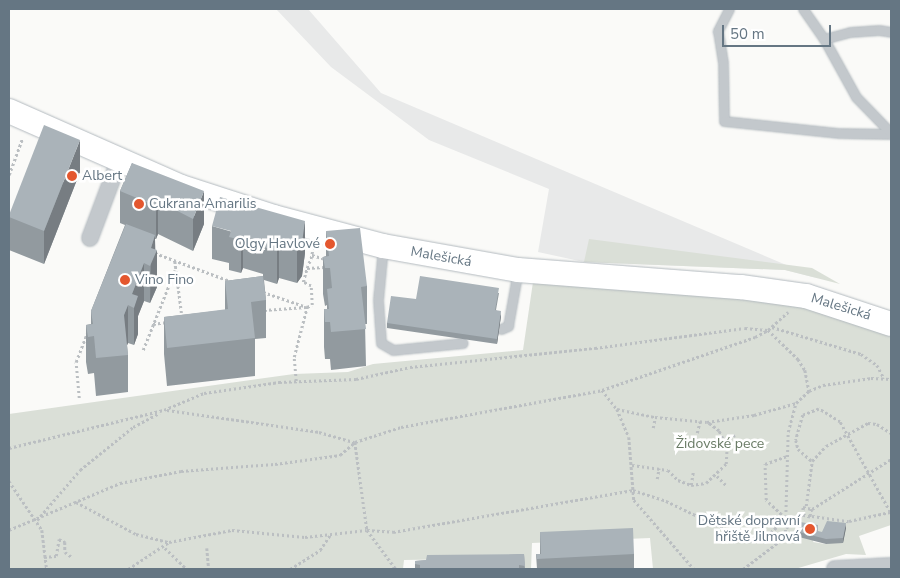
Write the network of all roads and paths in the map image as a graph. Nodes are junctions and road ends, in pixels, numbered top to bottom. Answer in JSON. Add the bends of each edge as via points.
{"nodes":[{"id":1,"x":729,"y":9,"type":"edge"},
{"id":2,"x":803,"y":9,"type":"edge"},
{"id":3,"x":891,"y":32,"type":"edge"},
{"id":4,"x":824,"y":39,"type":"junction"},
{"id":5,"x":9,"y":111,"type":"edge"},
{"id":6,"x":891,"y":133,"type":"edge"},
{"id":7,"x":22,"y":139,"type":"dead end"},
{"id":8,"x":119,"y":161,"type":"junction"},
{"id":9,"x":9,"y":175,"type":"edge"},
{"id":10,"x":90,"y":238,"type":"dead end"},
{"id":11,"x":314,"y":243,"type":"dead end"},
{"id":12,"x":383,"y":246,"type":"junction"},
{"id":13,"x":151,"y":252,"type":"edge"},
{"id":14,"x":312,"y":255,"type":"junction"},
{"id":15,"x":330,"y":260,"type":"edge"},
{"id":16,"x":175,"y":261,"type":"junction"},
{"id":17,"x":330,"y":266,"type":"edge"},
{"id":18,"x":176,"y":268,"type":"junction"},
{"id":19,"x":307,"y":268,"type":"junction"},
{"id":20,"x":518,"y":270,"type":"junction"},
{"id":21,"x":238,"y":283,"type":"edge"},
{"id":22,"x":255,"y":289,"type":"edge"},
{"id":23,"x":308,"y":306,"type":"junction"},
{"id":24,"x":258,"y":311,"type":"edge"},
{"id":25,"x":183,"y":320,"type":"edge"},
{"id":26,"x":173,"y":322,"type":"edge"},
{"id":27,"x":90,"y":324,"type":"edge"},
{"id":28,"x":154,"y":324,"type":"junction"},
{"id":29,"x":891,"y":324,"type":"edge"},
{"id":30,"x":772,"y":327,"type":"dead end"},
{"id":31,"x":501,"y":329,"type":"edge"},
{"id":32,"x":768,"y":330,"type":"junction"},
{"id":33,"x":463,"y":343,"type":"dead end"},
{"id":34,"x":143,"y":350,"type":"dead end"},
{"id":35,"x":884,"y":378,"type":"junction"},
{"id":36,"x":891,"y":379,"type":"edge"},
{"id":37,"x":296,"y":381,"type":"junction"},
{"id":38,"x":602,"y":390,"type":"junction"},
{"id":39,"x":809,"y":391,"type":"junction"},
{"id":40,"x":80,"y":398,"type":"dead end"},
{"id":41,"x":796,"y":403,"type":"junction"},
{"id":42,"x":617,"y":409,"type":"junction"},
{"id":43,"x":164,"y":410,"type":"junction"},
{"id":44,"x":655,"y":417,"type":"junction"},
{"id":45,"x":700,"y":421,"type":"junction"},
{"id":46,"x":707,"y":422,"type":"junction"},
{"id":47,"x":653,"y":428,"type":"dead end"},
{"id":48,"x":697,"y":433,"type":"dead end"},
{"id":49,"x":891,"y":433,"type":"edge"},
{"id":50,"x":845,"y":434,"type":"junction"},
{"id":51,"x":735,"y":435,"type":"dead end"},
{"id":52,"x":724,"y":440,"type":"junction"},
{"id":53,"x":355,"y":442,"type":"junction"},
{"id":54,"x":9,"y":448,"type":"edge"},
{"id":55,"x":787,"y":456,"type":"junction"},
{"id":56,"x":891,"y":459,"type":"edge"},
{"id":57,"x":812,"y":461,"type":"junction"},
{"id":58,"x":632,"y":465,"type":"junction"},
{"id":59,"x":659,"y":468,"type":"junction"},
{"id":60,"x":693,"y":472,"type":"dead end"},
{"id":61,"x":867,"y":475,"type":"junction"},
{"id":62,"x":717,"y":476,"type":"junction"},
{"id":63,"x":657,"y":479,"type":"dead end"},
{"id":64,"x":9,"y":481,"type":"edge"},
{"id":65,"x":691,"y":485,"type":"junction"},
{"id":66,"x":726,"y":485,"type":"dead end"},
{"id":67,"x":633,"y":490,"type":"junction"},
{"id":68,"x":76,"y":502,"type":"junction"},
{"id":69,"x":806,"y":506,"type":"junction"},
{"id":70,"x":812,"y":509,"type":"junction"},
{"id":71,"x":891,"y":512,"type":"edge"},
{"id":72,"x":802,"y":516,"type":"junction"},
{"id":73,"x":812,"y":516,"type":"junction"},
{"id":74,"x":786,"y":518,"type":"junction"},
{"id":75,"x":36,"y":521,"type":"junction"},
{"id":76,"x":786,"y":528,"type":"junction"},
{"id":77,"x":9,"y":530,"type":"edge"},
{"id":78,"x":367,"y":530,"type":"junction"},
{"id":79,"x":330,"y":535,"type":"junction"},
{"id":80,"x":169,"y":542,"type":"junction"},
{"id":81,"x":164,"y":548,"type":"junction"},
{"id":82,"x":207,"y":548,"type":"dead end"},
{"id":83,"x":44,"y":557,"type":"junction"},
{"id":84,"x":72,"y":557,"type":"dead end"},
{"id":85,"x":891,"y":566,"type":"edge"},
{"id":86,"x":856,"y":568,"type":"edge"},
{"id":87,"x":47,"y":569,"type":"edge"},
{"id":88,"x":128,"y":569,"type":"edge"},
{"id":89,"x":187,"y":569,"type":"edge"},
{"id":90,"x":210,"y":569,"type":"edge"},
{"id":91,"x":290,"y":569,"type":"edge"},
{"id":92,"x":396,"y":569,"type":"edge"},
{"id":93,"x":694,"y":569,"type":"edge"},
{"id":94,"x":743,"y":569,"type":"edge"},
{"id":95,"x":835,"y":569,"type":"edge"}],
"edges":[{"from":1,"to":6,"type":"lane","via":[[718,31],[723,63],[724,121],[839,133]]},
{"from":2,"to":4,"type":"lane"},
{"from":3,"to":4,"type":"lane","via":[[850,32]]},
{"from":4,"to":6,"type":"lane","via":[[856,98]]},
{"from":5,"to":8,"type":"street","name":"Malešická"},
{"from":7,"to":9,"type":"path"},
{"from":8,"to":10,"type":"street"},
{"from":8,"to":12,"type":"street","name":"Malešická","via":[[181,187],[274,217]]},
{"from":11,"to":14,"type":"path"},
{"from":12,"to":20,"type":"street","name":"Malešická"},
{"from":12,"to":33,"type":"lane","via":[[378,300],[381,343],[393,350]]},
{"from":13,"to":16,"type":"path"},
{"from":14,"to":15,"type":"path"},
{"from":14,"to":19,"type":"path"},
{"from":16,"to":18,"type":"path"},
{"from":16,"to":21,"type":"path"},
{"from":17,"to":19,"type":"path"},
{"from":18,"to":25,"type":"path"},
{"from":18,"to":28,"type":"path"},
{"from":19,"to":23,"type":"path","via":[[304,282],[311,286],[312,305]]},
{"from":20,"to":29,"type":"street","name":"Malešická","via":[[741,286],[806,296]]},
{"from":20,"to":31,"type":"lane","via":[[508,326]]},
{"from":22,"to":23,"type":"path"},
{"from":23,"to":24,"type":"path"},
{"from":23,"to":37,"type":"path","via":[[294,357]]},
{"from":26,"to":28,"type":"path"},
{"from":27,"to":40,"type":"path","via":[[76,362]]},
{"from":28,"to":34,"type":"path"},
{"from":30,"to":35,"type":"path","via":[[861,354],[877,365]]},
{"from":32,"to":37,"type":"path","via":[[745,328],[596,348],[410,367],[356,379]]},
{"from":32,"to":38,"type":"path"},
{"from":32,"to":39,"type":"path","via":[[802,364]]},
{"from":35,"to":36,"type":"path"},
{"from":35,"to":39,"type":"path","via":[[837,382]]},
{"from":37,"to":43,"type":"path","via":[[204,393]]},
{"from":38,"to":42,"type":"path"},
{"from":38,"to":53,"type":"path","via":[[401,427]]},
{"from":39,"to":41,"type":"path"},
{"from":41,"to":46,"type":"path","via":[[754,415]]},
{"from":41,"to":55,"type":"path","via":[[790,419]]},
{"from":42,"to":44,"type":"path"},
{"from":42,"to":58,"type":"path","via":[[629,437]]},
{"from":43,"to":53,"type":"path","via":[[319,432]]},
{"from":43,"to":54,"type":"path"},
{"from":43,"to":75,"type":"path","via":[[133,427],[80,470]]},
{"from":44,"to":45,"type":"path"},
{"from":44,"to":47,"type":"path"},
{"from":45,"to":46,"type":"path"},
{"from":45,"to":48,"type":"path"},
{"from":46,"to":52,"type":"path","via":[[719,431]]},
{"from":49,"to":50,"type":"path","via":[[877,424],[868,423]]},
{"from":50,"to":57,"type":"path","via":[[826,446]]},
{"from":50,"to":57,"type":"path","via":[[840,422],[831,414],[819,409],[803,414],[798,449]]},
{"from":50,"to":61,"type":"path"},
{"from":51,"to":52,"type":"path"},
{"from":52,"to":62,"type":"path","via":[[726,464]]},
{"from":53,"to":68,"type":"path","via":[[340,455],[148,476],[102,489]]},
{"from":53,"to":78,"type":"path"},
{"from":55,"to":74,"type":"path"},
{"from":55,"to":74,"type":"path","via":[[765,464],[766,500]]},
{"from":56,"to":61,"type":"path"},
{"from":57,"to":69,"type":"path"},
{"from":58,"to":59,"type":"path"},
{"from":58,"to":67,"type":"path"},
{"from":59,"to":63,"type":"path"},
{"from":59,"to":65,"type":"path"},
{"from":60,"to":65,"type":"path"},
{"from":61,"to":70,"type":"path"},
{"from":61,"to":71,"type":"path"},
{"from":62,"to":65,"type":"path","via":[[706,483]]},
{"from":62,"to":66,"type":"path"},
{"from":64,"to":75,"type":"path"},
{"from":67,"to":74,"type":"path","via":[[666,501],[745,540],[763,539]]},
{"from":67,"to":78,"type":"path","via":[[393,532]]},
{"from":67,"to":93,"type":"path","via":[[634,500]]},
{"from":68,"to":75,"type":"path"},
{"from":68,"to":80,"type":"path","via":[[136,534]]},
{"from":69,"to":70,"type":"path"},
{"from":69,"to":72,"type":"path","via":[[801,511]]},
{"from":70,"to":73,"type":"path"},
{"from":71,"to":73,"type":"path","via":[[848,521]]},
{"from":72,"to":73,"type":"path","via":[[807,519]]},
{"from":72,"to":76,"type":"path"},
{"from":74,"to":76,"type":"path"},
{"from":75,"to":77,"type":"path"},
{"from":75,"to":83,"type":"path","via":[[42,530]]},
{"from":76,"to":94,"type":"path","via":[[785,537]]},
{"from":78,"to":79,"type":"path"},
{"from":78,"to":92,"type":"path"},
{"from":79,"to":80,"type":"path","via":[[280,536],[232,530]]},
{"from":79,"to":91,"type":"path","via":[[320,550]]},
{"from":80,"to":81,"type":"path"},
{"from":81,"to":88,"type":"path"},
{"from":81,"to":89,"type":"path"},
{"from":82,"to":90,"type":"path"},
{"from":83,"to":84,"type":"path","via":[[56,556],[59,539],[65,542],[65,552]]},
{"from":83,"to":87,"type":"path"},
{"from":85,"to":86,"type":"street"},
{"from":86,"to":95,"type":"street"}]}
